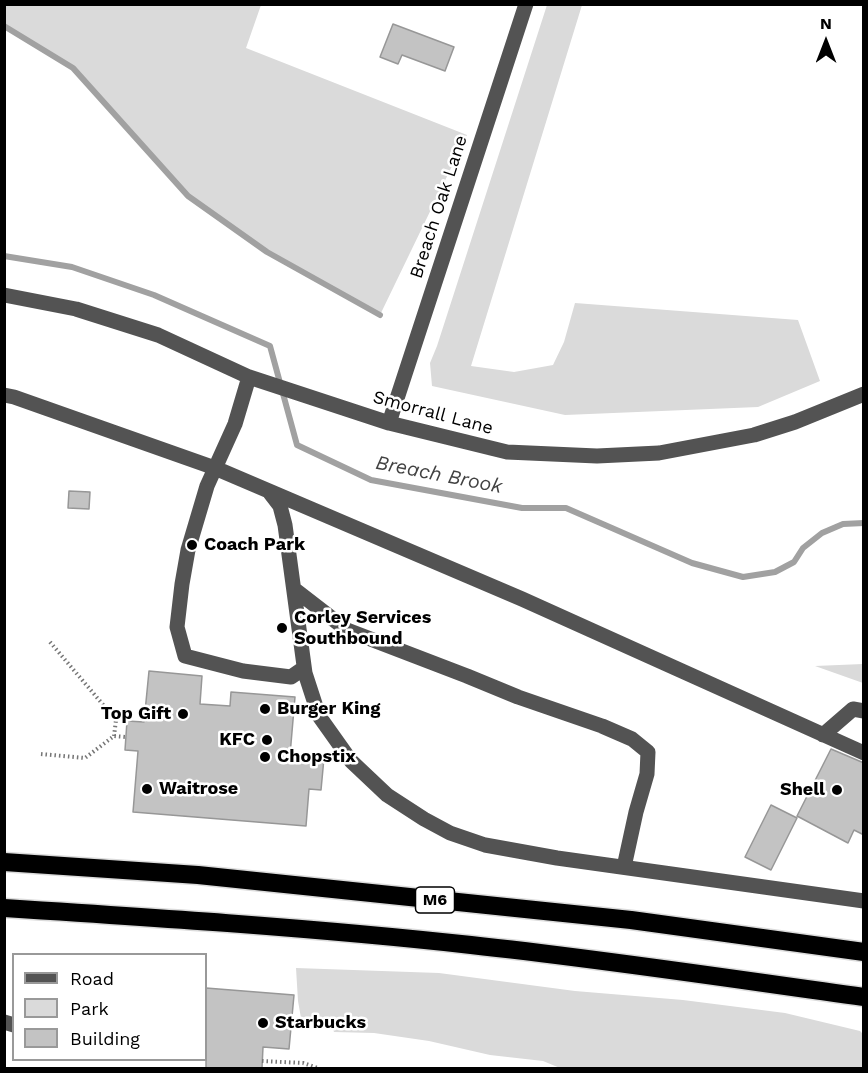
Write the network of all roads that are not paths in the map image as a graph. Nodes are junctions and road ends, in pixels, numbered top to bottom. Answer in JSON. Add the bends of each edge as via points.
{"nodes":[{"id":1,"x":526,"y":4,"type":"edge"},
{"id":2,"x":4,"y":295,"type":"edge"},
{"id":3,"x":249,"y":377,"type":"junction"},
{"id":4,"x":864,"y":394,"type":"edge"},
{"id":5,"x":8,"y":400,"type":"edge"},
{"id":6,"x":388,"y":423,"type":"junction"},
{"id":7,"x":215,"y":468,"type":"junction"},
{"id":8,"x":270,"y":493,"type":"junction"},
{"id":9,"x":294,"y":589,"type":"junction"},
{"id":10,"x":304,"y":668,"type":"junction"},
{"id":11,"x":864,"y":711,"type":"edge"},
{"id":12,"x":823,"y":735,"type":"junction"},
{"id":13,"x":864,"y":753,"type":"edge"},
{"id":14,"x":4,"y":862,"type":"edge"},
{"id":15,"x":624,"y":867,"type":"junction"},
{"id":16,"x":864,"y":901,"type":"edge"},
{"id":17,"x":4,"y":908,"type":"edge"},
{"id":18,"x":864,"y":952,"type":"edge"},
{"id":19,"x":864,"y":997,"type":"edge"}],
"edges":[{"from":1,"to":6,"type":"street","name":"Breach Oak Lane"},
{"from":2,"to":3,"type":"street","name":"Smorrall Lane","via":[[76,309],[158,335]]},
{"from":3,"to":6,"type":"street","name":"Smorrall Lane"},
{"from":3,"to":7,"type":"street","via":[[235,424]]},
{"from":4,"to":6,"type":"street","name":"Smorrall Lane","via":[[754,435],[659,453],[597,456],[507,452]]},
{"from":5,"to":7,"type":"street"},
{"from":7,"to":8,"type":"street"},
{"from":7,"to":10,"type":"street","via":[[188,550],[182,584],[177,627],[185,656],[243,671],[291,677]]},
{"from":8,"to":9,"type":"street","via":[[280,506],[285,525]]},
{"from":8,"to":12,"type":"street","via":[[522,599]]},
{"from":9,"to":10,"type":"street"},
{"from":9,"to":15,"type":"street","via":[[347,630],[518,698],[602,726],[632,739],[648,752],[647,774]]},
{"from":10,"to":15,"type":"street","via":[[319,716],[351,761],[387,795],[424,819],[485,845]]},
{"from":11,"to":12,"type":"street","via":[[853,709]]},
{"from":12,"to":13,"type":"street"},
{"from":14,"to":18,"type":"highway","number":"M6","via":[[198,875],[631,920]]},
{"from":15,"to":16,"type":"street"},
{"from":17,"to":19,"type":"highway","number":"M6","via":[[200,920],[471,945]]}]}
